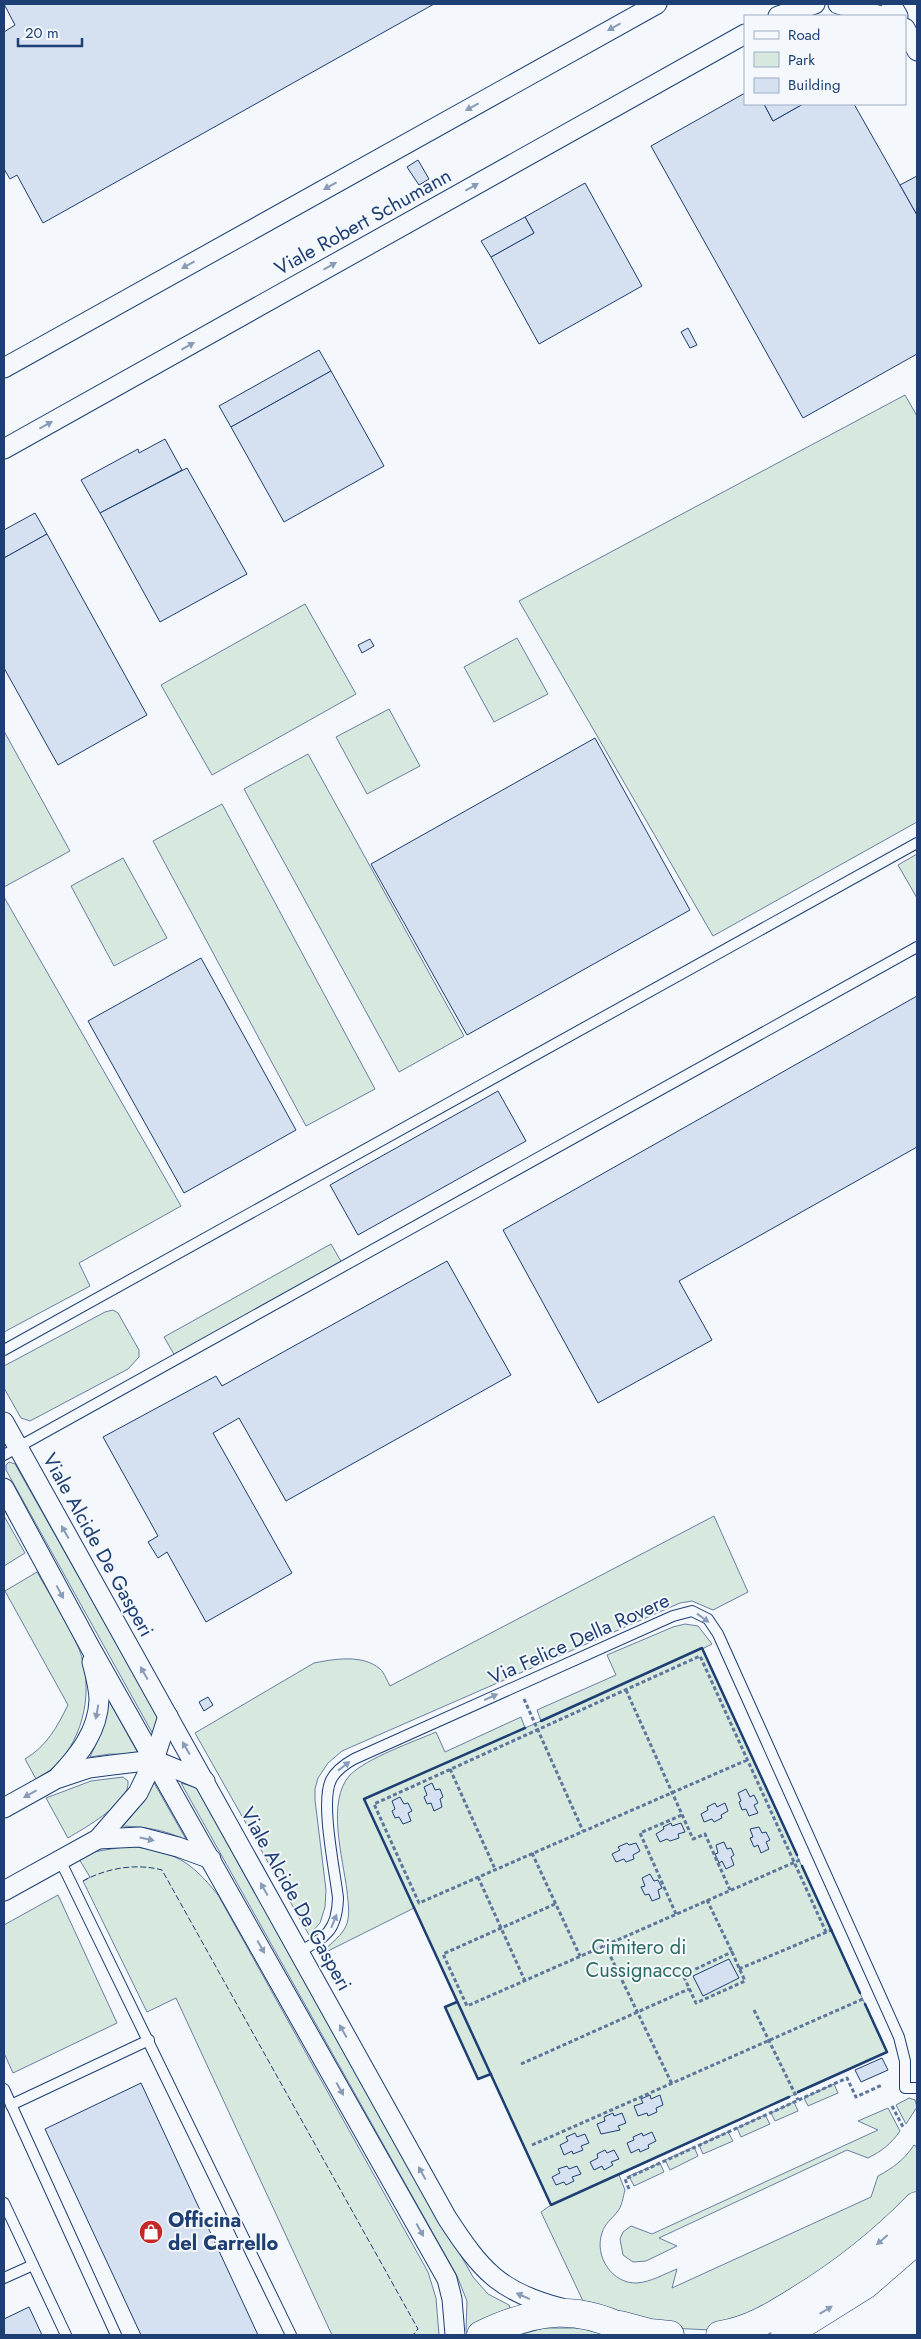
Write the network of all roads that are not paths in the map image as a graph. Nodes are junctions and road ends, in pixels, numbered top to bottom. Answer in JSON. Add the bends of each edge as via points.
{"nodes":[{"id":1,"x":657,"y":4,"type":"edge"},
{"id":2,"x":814,"y":4,"type":"edge"},
{"id":3,"x":838,"y":4,"type":"edge"},
{"id":4,"x":781,"y":15,"type":"edge"},
{"id":5,"x":876,"y":15,"type":"edge"},
{"id":6,"x":906,"y":30,"type":"edge"},
{"id":7,"x":744,"y":35,"type":"edge"},
{"id":8,"x":917,"y":51,"type":"edge"},
{"id":9,"x":4,"y":368,"type":"edge"},
{"id":10,"x":4,"y":449,"type":"edge"},
{"id":11,"x":917,"y":843,"type":"edge"},
{"id":12,"x":917,"y":947,"type":"edge"},
{"id":13,"x":4,"y":1350,"type":"edge"},
{"id":14,"x":4,"y":1422,"type":"edge"},
{"id":15,"x":11,"y":1451,"type":"edge"},
{"id":16,"x":4,"y":1488,"type":"edge"},
{"id":17,"x":90,"y":1647,"type":"junction"},
{"id":18,"x":168,"y":1716,"type":"junction"},
{"id":19,"x":154,"y":1760,"type":"junction"},
{"id":20,"x":56,"y":1779,"type":"junction"},
{"id":21,"x":205,"y":1781,"type":"junction"},
{"id":22,"x":4,"y":1808,"type":"edge"},
{"id":23,"x":98,"y":1839,"type":"junction"},
{"id":24,"x":211,"y":1859,"type":"junction"},
{"id":25,"x":60,"y":1860,"type":"junction"},
{"id":26,"x":4,"y":1890,"type":"edge"},
{"id":27,"x":299,"y":1952,"type":"junction"},
{"id":28,"x":149,"y":2040,"type":"junction"},
{"id":29,"x":917,"y":2088,"type":"edge"},
{"id":30,"x":4,"y":2089,"type":"edge"},
{"id":31,"x":11,"y":2105,"type":"junction"},
{"id":32,"x":4,"y":2203,"type":"edge"},
{"id":33,"x":917,"y":2206,"type":"edge"},
{"id":34,"x":917,"y":2240,"type":"edge"},
{"id":35,"x":33,"y":2265,"type":"junction"},
{"id":36,"x":4,"y":2278,"type":"edge"},
{"id":37,"x":586,"y":2315,"type":"junction"},
{"id":38,"x":626,"y":2330,"type":"edge"},
{"id":39,"x":66,"y":2335,"type":"edge"},
{"id":40,"x":116,"y":2335,"type":"edge"},
{"id":41,"x":291,"y":2335,"type":"edge"},
{"id":42,"x":454,"y":2335,"type":"edge"},
{"id":43,"x":481,"y":2335,"type":"edge"},
{"id":44,"x":670,"y":2335,"type":"edge"},
{"id":45,"x":720,"y":2335,"type":"edge"},
{"id":46,"x":784,"y":2335,"type":"edge"}],
"edges":[{"from":1,"to":9,"type":"street","one_way":true},
{"from":2,"to":4,"type":"street"},
{"from":3,"to":5,"type":"street"},
{"from":6,"to":8,"type":"street"},
{"from":10,"to":7,"type":"street","name":"Viale Robert Schumann","one_way":true},
{"from":11,"to":13,"type":"lane"},
{"from":12,"to":15,"type":"lane"},
{"from":14,"to":15,"type":"street","name":"Viale Alcide De Gasperi"},
{"from":18,"to":15,"type":"street","name":"Viale Alcide De Gasperi","one_way":true},
{"from":16,"to":17,"type":"street","one_way":true},
{"from":17,"to":19,"type":"street"},
{"from":17,"to":20,"type":"street","one_way":true,"via":[[99,1699],[95,1721],[87,1742]]},
{"from":18,"to":19,"type":"street"},
{"from":21,"to":18,"type":"street","name":"Viale Alcide De Gasperi","one_way":true},
{"from":19,"to":20,"type":"street","via":[[88,1768]]},
{"from":19,"to":21,"type":"street"},
{"from":19,"to":23,"type":"street","via":[[138,1793]]},
{"from":19,"to":24,"type":"street"},
{"from":20,"to":22,"type":"street","one_way":true},
{"from":27,"to":21,"type":"street","name":"Viale Alcide De Gasperi","one_way":true},
{"from":23,"to":24,"type":"street","one_way":true,"via":[[140,1837],[178,1846]]},
{"from":23,"to":25,"type":"street"},
{"from":24,"to":42,"type":"street","one_way":true,"via":[[447,2279]]},
{"from":25,"to":26,"type":"street"},
{"from":25,"to":28,"type":"lane"},
{"from":27,"to":29,"type":"lane","name":"Via Felice Della Rovere","one_way":true,"via":[[328,1934],[338,1913],[327,1801],[332,1779],[339,1769],[354,1759],[664,1620],[692,1611],[708,1619],[718,1634],[900,2037],[905,2060],[905,2088]]},
{"from":37,"to":27,"type":"street","name":"Viale Alcide De Gasperi","one_way":true,"via":[[536,2302],[510,2290],[472,2256],[447,2218]]},
{"from":28,"to":31,"type":"lane"},
{"from":28,"to":41,"type":"lane"},
{"from":30,"to":31,"type":"lane"},
{"from":31,"to":40,"type":"lane"},
{"from":32,"to":35,"type":"lane"},
{"from":33,"to":45,"type":"main road","one_way":true,"via":[[883,2241],[834,2279],[754,2326]]},
{"from":46,"to":34,"type":"main road","one_way":true,"via":[[865,2285]]},
{"from":35,"to":36,"type":"lane"},
{"from":35,"to":39,"type":"lane"},
{"from":37,"to":38,"type":"main road"},
{"from":37,"to":43,"type":"main road","via":[[550,2312],[514,2319]]},
{"from":38,"to":44,"type":"main road"}]}
